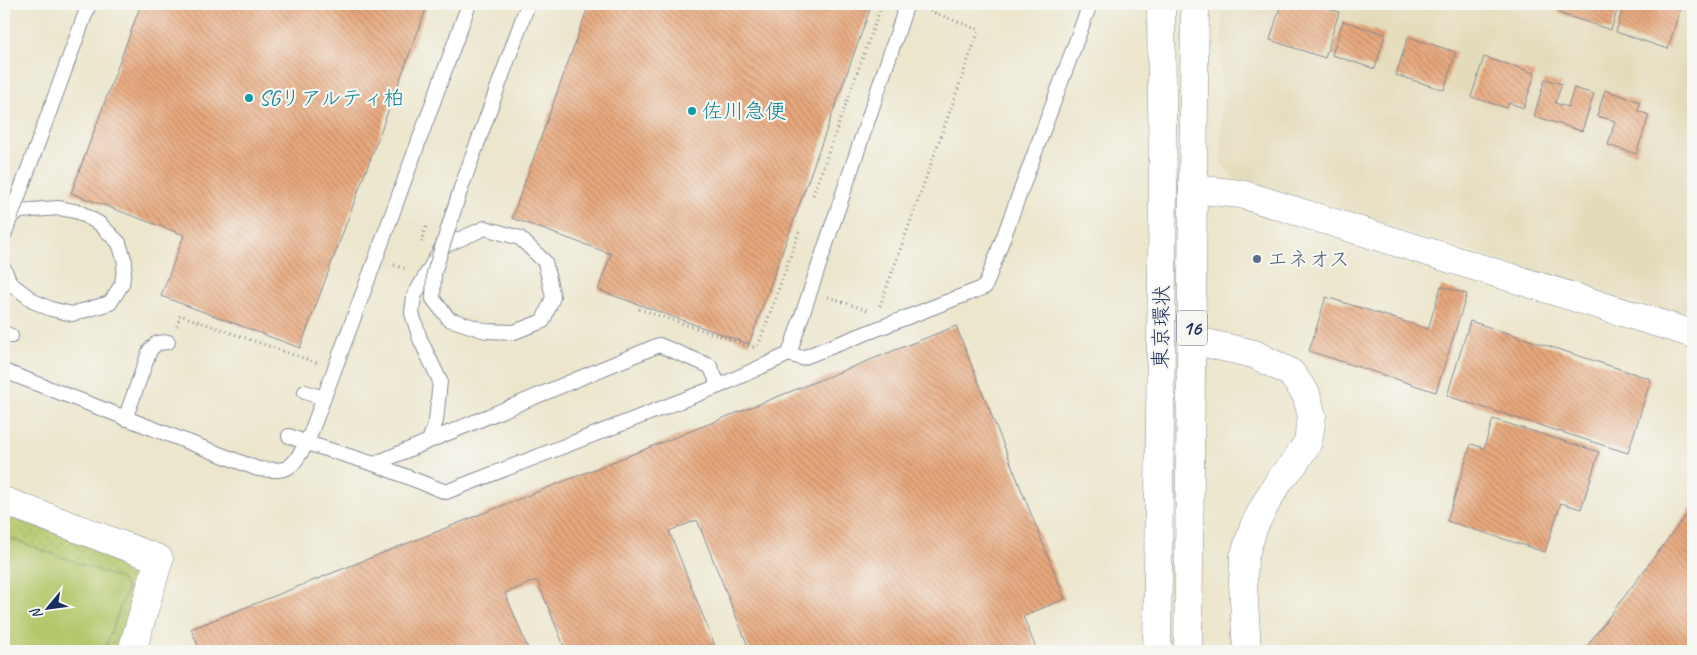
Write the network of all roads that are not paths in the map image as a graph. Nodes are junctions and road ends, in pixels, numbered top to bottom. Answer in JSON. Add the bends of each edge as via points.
{"nodes":[{"id":1,"x":89,"y":4,"type":"edge"},
{"id":2,"x":469,"y":4,"type":"edge"},
{"id":3,"x":528,"y":4,"type":"edge"},
{"id":4,"x":907,"y":4,"type":"edge"},
{"id":5,"x":1090,"y":4,"type":"edge"},
{"id":6,"x":1162,"y":4,"type":"edge"},
{"id":7,"x":1195,"y":4,"type":"edge"},
{"id":8,"x":1193,"y":188,"type":"junction"},
{"id":9,"x":4,"y":221,"type":"edge"},
{"id":10,"x":4,"y":235,"type":"edge"},
{"id":11,"x":4,"y":268,"type":"edge"},
{"id":12,"x":1693,"y":334,"type":"edge"},
{"id":13,"x":1192,"y":340,"type":"junction"},
{"id":14,"x":168,"y":342,"type":"dead end"},
{"id":15,"x":789,"y":354,"type":"junction"},
{"id":16,"x":4,"y":371,"type":"edge"},
{"id":17,"x":719,"y":386,"type":"junction"},
{"id":18,"x":305,"y":392,"type":"dead end"},
{"id":19,"x":323,"y":398,"type":"junction"},
{"id":20,"x":125,"y":419,"type":"junction"},
{"id":21,"x":290,"y":436,"type":"dead end"},
{"id":22,"x":429,"y":441,"type":"junction"},
{"id":23,"x":307,"y":443,"type":"junction"},
{"id":24,"x":374,"y":464,"type":"junction"},
{"id":25,"x":4,"y":500,"type":"edge"},
{"id":26,"x":1188,"y":560,"type":"junction"},
{"id":27,"x":132,"y":651,"type":"edge"},
{"id":28,"x":1157,"y":651,"type":"edge"},
{"id":29,"x":1188,"y":651,"type":"edge"},
{"id":30,"x":1200,"y":651,"type":"edge"},
{"id":31,"x":1247,"y":651,"type":"edge"}],
"edges":[{"from":1,"to":10,"type":"lane","bridge":true},
{"from":2,"to":19,"type":"lane"},
{"from":3,"to":22,"type":"lane","bridge":true,"via":[[460,191],[434,273],[433,299],[448,319],[486,331],[514,332],[543,321],[553,296],[545,262],[520,238],[485,228],[442,247],[414,296],[412,313],[420,339],[440,380],[436,420]]},
{"from":4,"to":15,"type":"lane"},
{"from":5,"to":15,"type":"lane","via":[[985,287],[802,358]]},
{"from":6,"to":28,"type":"main road","name":"東京環状","number":"16"},
{"from":7,"to":8,"type":"main road","name":"東京環状","number":"16"},
{"from":8,"to":12,"type":"main road","via":[[1241,194]]},
{"from":8,"to":13,"type":"main road","name":"東京環状","number":"16"},
{"from":9,"to":11,"type":"lane","via":[[20,211],[58,208],[78,212],[100,224],[119,243],[125,262],[122,284],[110,302],[72,314],[36,302],[10,283]]},
{"from":13,"to":26,"type":"main road","name":"東京環状","number":"16"},
{"from":13,"to":31,"type":"main road","via":[[1254,354],[1292,373],[1306,394],[1312,416],[1308,442],[1267,501],[1254,526],[1244,557],[1242,583]]},
{"from":14,"to":20,"type":"lane","via":[[157,343],[150,350]]},
{"from":15,"to":17,"type":"lane"},
{"from":16,"to":20,"type":"lane"},
{"from":17,"to":22,"type":"lane","via":[[710,366],[659,345]]},
{"from":17,"to":24,"type":"lane","via":[[446,492]]},
{"from":18,"to":19,"type":"lane"},
{"from":19,"to":23,"type":"lane"},
{"from":20,"to":23,"type":"lane","via":[[258,469],[279,471],[293,465]]},
{"from":21,"to":23,"type":"lane"},
{"from":22,"to":24,"type":"lane"},
{"from":23,"to":24,"type":"lane"},
{"from":25,"to":27,"type":"main road","via":[[159,559]]},
{"from":26,"to":29,"type":"main road","name":"東京環状","number":"16"},
{"from":26,"to":30,"type":"main road"}]}
